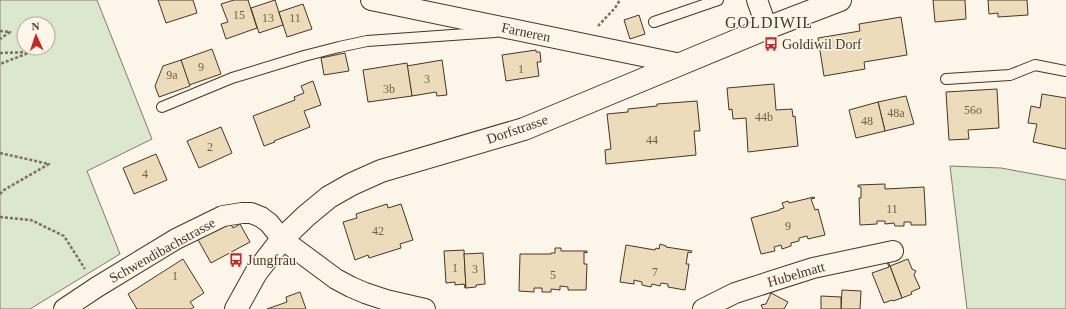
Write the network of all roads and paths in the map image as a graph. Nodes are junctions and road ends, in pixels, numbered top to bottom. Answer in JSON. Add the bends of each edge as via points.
{"nodes":[{"id":1,"x":371,"y":0,"type":"edge"},
{"id":2,"x":620,"y":0,"type":"edge"},
{"id":3,"x":718,"y":0,"type":"edge"},
{"id":4,"x":757,"y":0,"type":"edge"},
{"id":5,"x":840,"y":0,"type":"edge"},
{"id":6,"x":654,"y":22,"type":"dead end"},
{"id":7,"x":767,"y":28,"type":"junction"},
{"id":8,"x":513,"y":29,"type":"junction"},
{"id":9,"x":0,"y":31,"type":"edge"},
{"id":10,"x":0,"y":39,"type":"edge"},
{"id":11,"x":578,"y":42,"type":"junction"},
{"id":12,"x":0,"y":53,"type":"edge"},
{"id":13,"x":0,"y":64,"type":"edge"},
{"id":14,"x":681,"y":64,"type":"junction"},
{"id":15,"x":1066,"y":71,"type":"edge"},
{"id":16,"x":946,"y":79,"type":"dead end"},
{"id":17,"x":162,"y":107,"type":"dead end"},
{"id":18,"x":0,"y":153,"type":"edge"},
{"id":19,"x":0,"y":194,"type":"edge"},
{"id":20,"x":0,"y":217,"type":"edge"},
{"id":21,"x":282,"y":239,"type":"junction"},
{"id":22,"x":893,"y":251,"type":"dead end"},
{"id":23,"x":97,"y":287,"type":"junction"},
{"id":24,"x":64,"y":309,"type":"edge"},
{"id":25,"x":236,"y":309,"type":"edge"},
{"id":26,"x":425,"y":309,"type":"edge"},
{"id":27,"x":702,"y":309,"type":"edge"}],
"edges":[{"from":1,"to":8,"type":"street","name":"Farneren"},
{"from":2,"to":11,"type":"path","via":[[593,31]]},
{"from":3,"to":6,"type":"lane"},
{"from":4,"to":7,"type":"street"},
{"from":5,"to":7,"type":"street","name":"Dorfstrasse"},
{"from":7,"to":14,"type":"street","name":"Dorfstrasse"},
{"from":8,"to":11,"type":"street","name":"Farneren"},
{"from":8,"to":17,"type":"lane","via":[[367,41],[339,47],[232,78]]},
{"from":9,"to":10,"type":"path","via":[[10,32]]},
{"from":11,"to":14,"type":"street","name":"Farneren"},
{"from":12,"to":13,"type":"path","via":[[31,52]]},
{"from":14,"to":21,"type":"street","name":"Dorfstrasse","via":[[524,129],[381,172],[352,184],[329,197]]},
{"from":15,"to":16,"type":"lane","via":[[1035,65],[1010,75]]},
{"from":18,"to":19,"type":"path","via":[[49,164]]},
{"from":20,"to":23,"type":"path","via":[[31,220],[64,236]]},
{"from":21,"to":23,"type":"street","name":"Schwendibachstrasse","via":[[269,223],[251,213],[224,216],[176,240]]},
{"from":21,"to":25,"type":"street","name":"Dorfstrasse","via":[[256,273]]},
{"from":21,"to":26,"type":"street","via":[[351,287],[386,300]]},
{"from":22,"to":27,"type":"street","name":"Hubelmatt","via":[[813,268],[734,292]]},
{"from":23,"to":24,"type":"street","name":"Schwendibachstrasse"}]}
